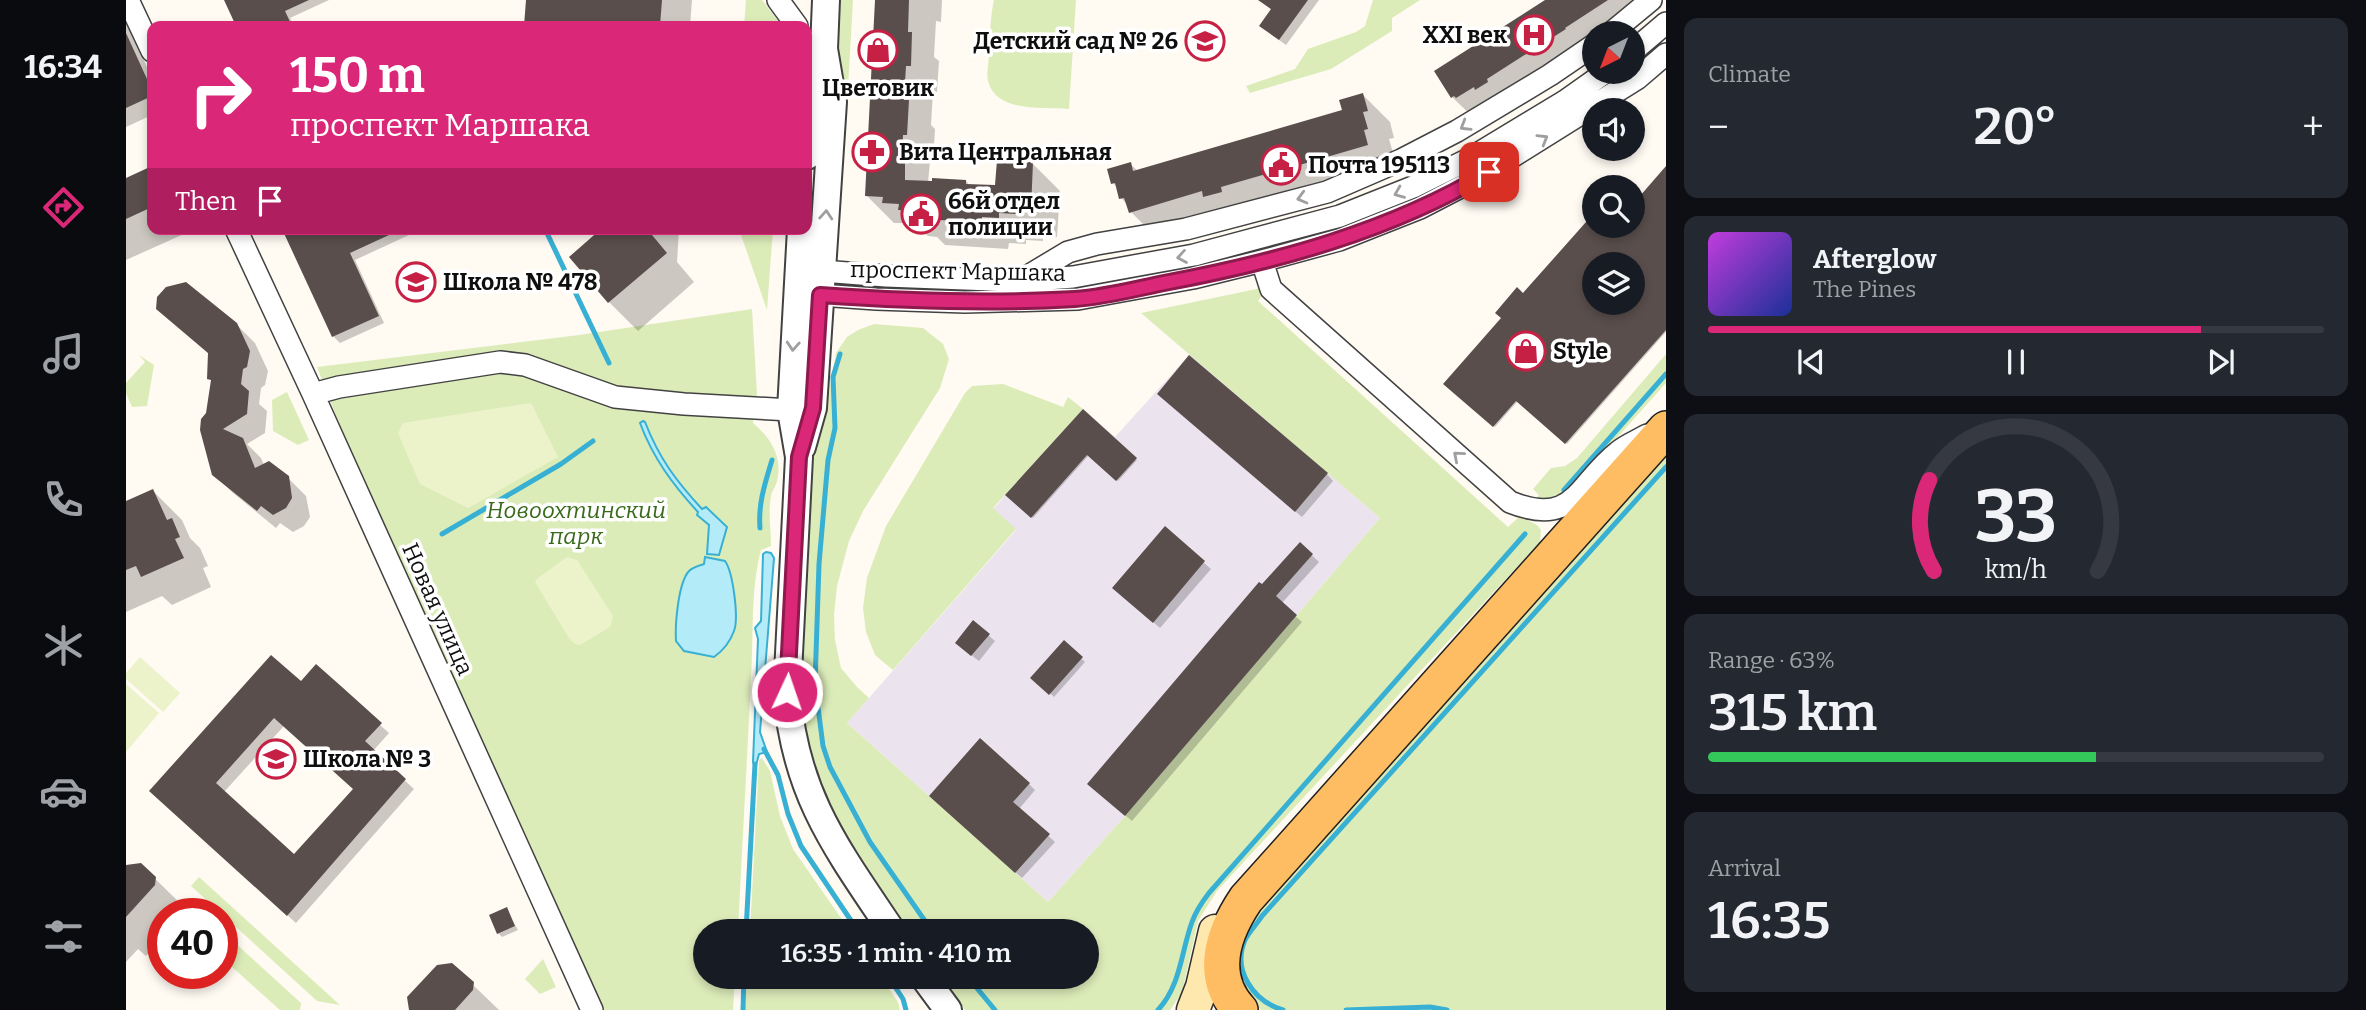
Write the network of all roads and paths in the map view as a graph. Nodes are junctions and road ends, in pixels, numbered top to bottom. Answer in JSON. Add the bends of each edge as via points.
{"nodes":[{"id":1,"x":128,"y":0,"type":"edge"},
{"id":2,"x":778,"y":0,"type":"edge"},
{"id":3,"x":826,"y":0,"type":"edge"},
{"id":4,"x":1651,"y":0,"type":"edge"},
{"id":5,"x":793,"y":21,"type":"edge"},
{"id":6,"x":1626,"y":21,"type":"edge"},
{"id":7,"x":1666,"y":23,"type":"edge"},
{"id":8,"x":147,"y":40,"type":"edge"},
{"id":9,"x":1645,"y":41,"type":"edge"},
{"id":10,"x":815,"y":46,"type":"edge"},
{"id":11,"x":1582,"y":53,"type":"edge"},
{"id":12,"x":1666,"y":54,"type":"edge"},
{"id":13,"x":1589,"y":84,"type":"edge"},
{"id":14,"x":812,"y":96,"type":"edge"},
{"id":15,"x":239,"y":235,"type":"edge"},
{"id":16,"x":802,"y":235,"type":"edge"},
{"id":17,"x":1262,"y":261,"type":"junction"},
{"id":18,"x":1021,"y":281,"type":"junction"},
{"id":19,"x":813,"y":283,"type":"junction"},
{"id":20,"x":313,"y":394,"type":"junction"},
{"id":21,"x":791,"y":410,"type":"junction"},
{"id":22,"x":1660,"y":426,"type":"edge"},
{"id":23,"x":799,"y":457,"type":"junction"},
{"id":24,"x":884,"y":919,"type":"edge"},
{"id":25,"x":928,"y":989,"type":"edge"},
{"id":26,"x":932,"y":989,"type":"edge"},
{"id":27,"x":592,"y":1010,"type":"edge"},
{"id":28,"x":934,"y":1010,"type":"edge"},
{"id":29,"x":948,"y":1010,"type":"edge"},
{"id":30,"x":1193,"y":1010,"type":"edge"},
{"id":31,"x":1240,"y":1010,"type":"edge"}],
"edges":[{"from":1,"to":8,"type":"street"},
{"from":2,"to":5,"type":"street"},
{"from":3,"to":10,"type":"street"},
{"from":4,"to":6,"type":"street"},
{"from":7,"to":9,"type":"street"},
{"from":10,"to":14,"type":"street","via":[[817,78]]},
{"from":19,"to":10,"type":"street","one_way":true,"via":[[833,102]]},
{"from":11,"to":18,"type":"street","one_way":true,"via":[[1457,131],[1327,192],[1186,229],[1068,252]]},
{"from":17,"to":12,"type":"street","name":"проспект Маршака","one_way":true,"via":[[1339,240],[1420,208],[1574,120]]},
{"from":13,"to":18,"type":"street","name":"проспект Маршака","one_way":true,"via":[[1469,159],[1340,216],[1194,255],[1073,277]]},
{"from":15,"to":20,"type":"street","name":"Новая улица"},
{"from":16,"to":19,"type":"street"},
{"from":17,"to":19,"type":"street","name":"проспект Маршака","via":[[1078,299],[965,302]]},
{"from":22,"to":17,"type":"street","one_way":true,"via":[[1617,452],[1575,499],[1549,510],[1510,502],[1272,289]]},
{"from":18,"to":19,"type":"street","name":"проспект Маршака","via":[[886,276]]},
{"from":19,"to":21,"type":"street","one_way":true,"via":[[793,353]]},
{"from":19,"to":23,"type":"street","via":[[813,408]]},
{"from":20,"to":21,"type":"street","via":[[500,362],[525,365],[615,397]]},
{"from":20,"to":27,"type":"street","name":"Новая улица"},
{"from":21,"to":23,"type":"street"},
{"from":22,"to":30,"type":"main road","via":[[1238,891],[1213,935]]},
{"from":22,"to":31,"type":"main road","via":[[1246,899],[1234,916],[1222,953],[1222,979]]},
{"from":23,"to":24,"type":"street","via":[[787,692],[793,742],[802,777],[829,835]]},
{"from":25,"to":28,"type":"street"},
{"from":26,"to":29,"type":"street"}]}
